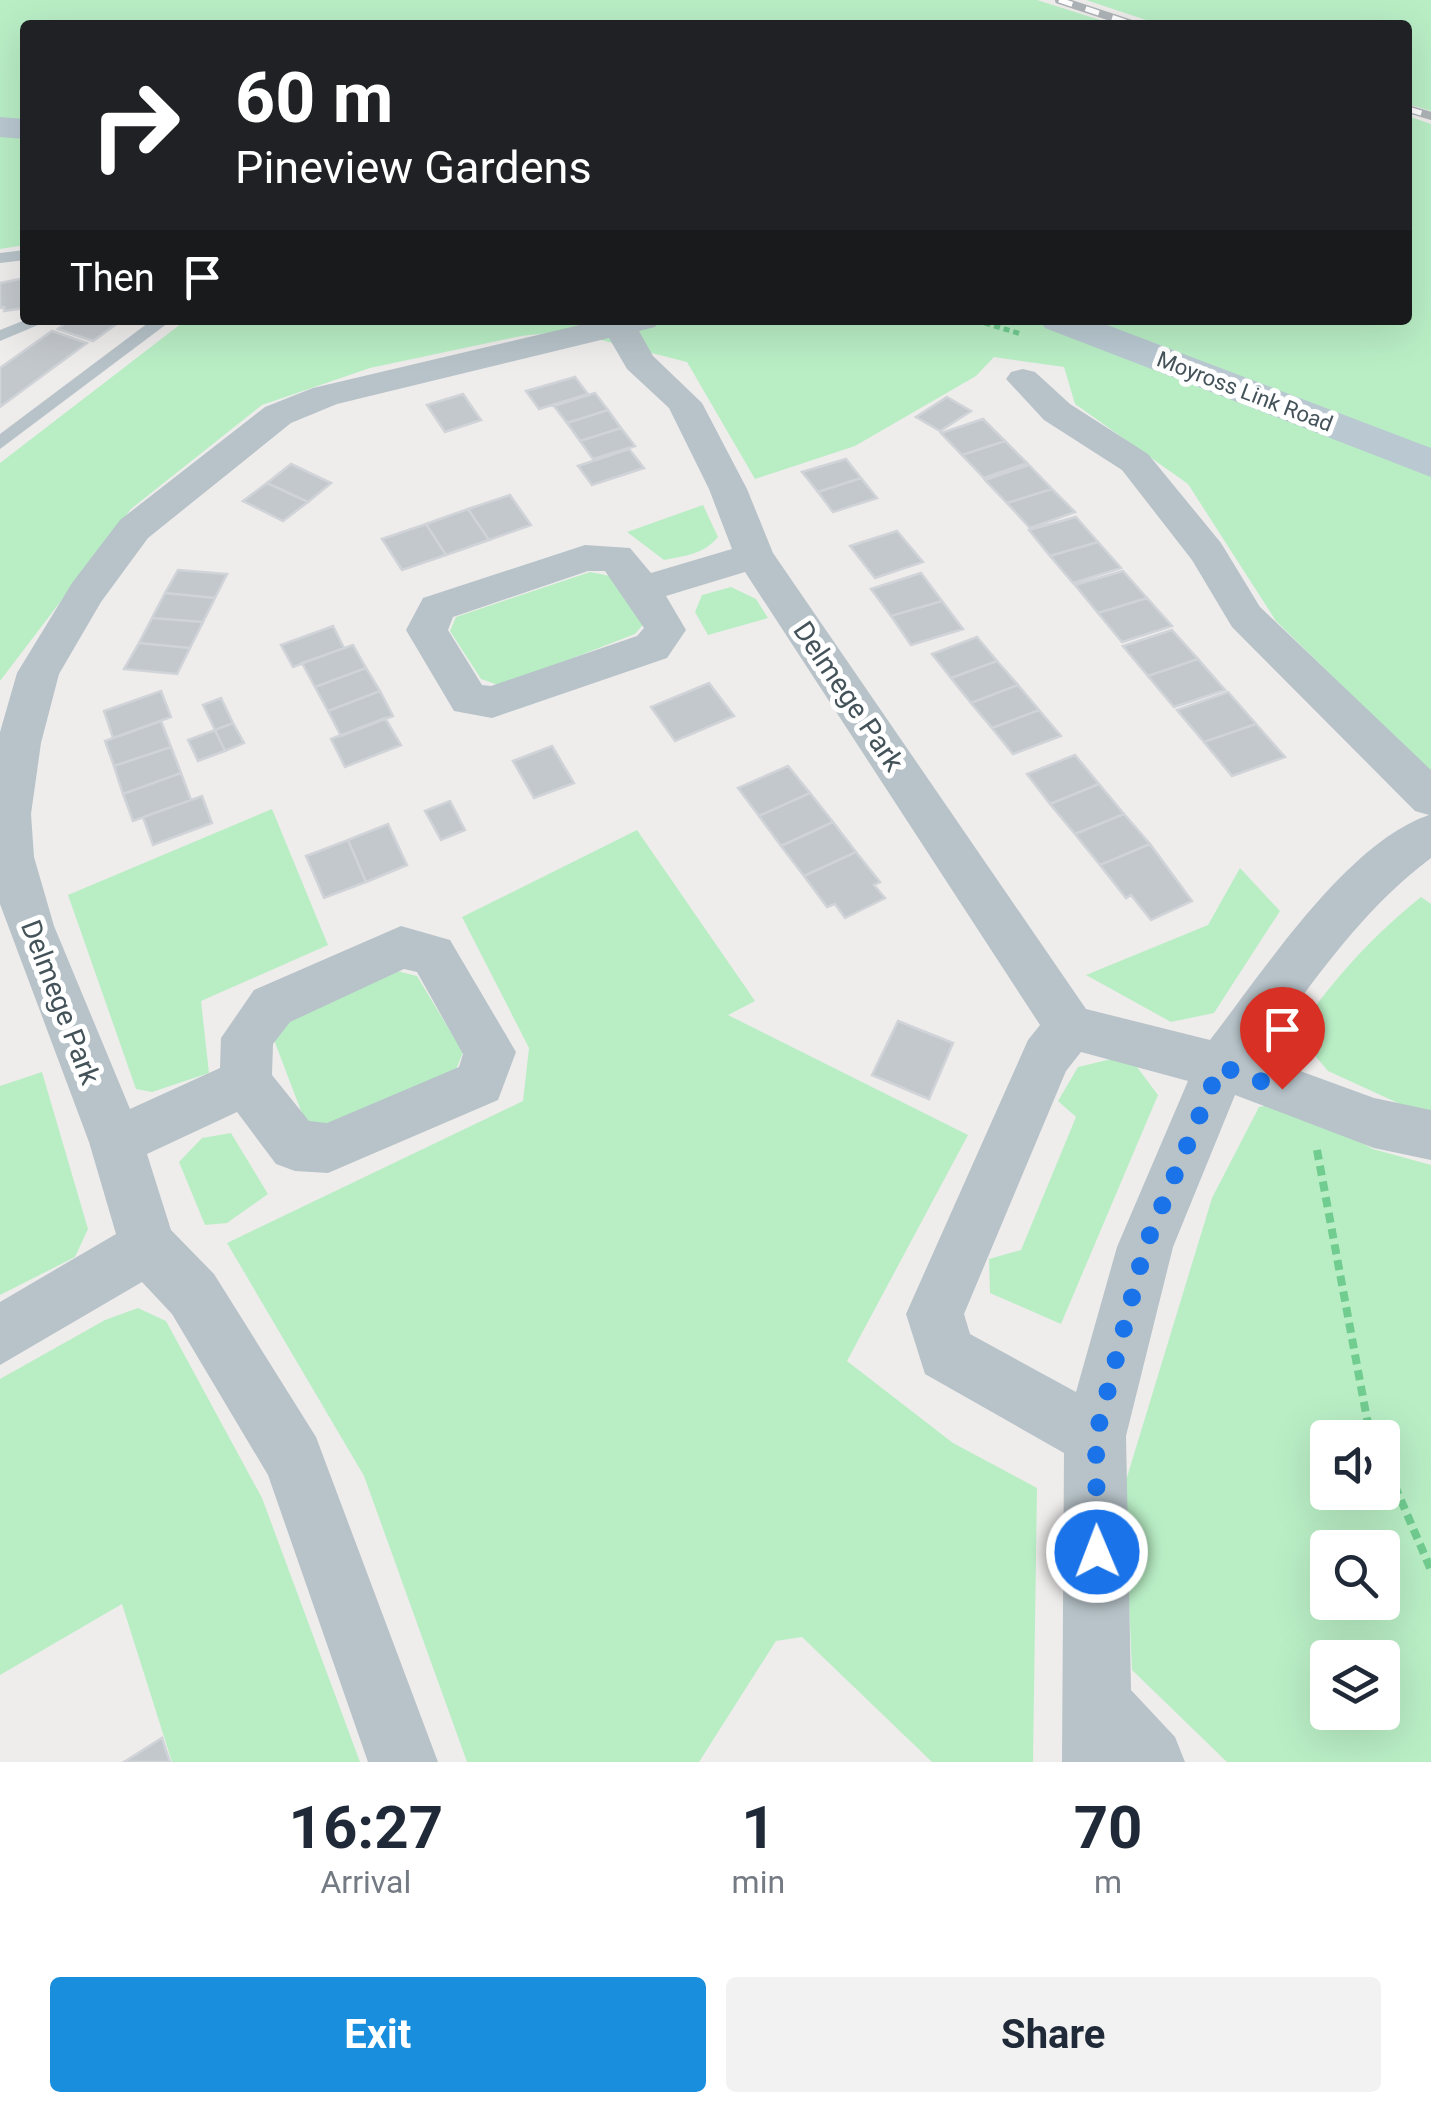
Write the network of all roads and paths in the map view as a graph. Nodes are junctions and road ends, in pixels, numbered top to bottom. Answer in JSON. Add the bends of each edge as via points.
{"nodes":[{"id":1,"x":28,"y":325,"type":"edge"},
{"id":2,"x":156,"y":325,"type":"edge"},
{"id":3,"x":1072,"y":325,"type":"edge"},
{"id":4,"x":0,"y":336,"type":"edge"},
{"id":5,"x":634,"y":336,"type":"edge"},
{"id":6,"x":1023,"y":380,"type":"dead end"},
{"id":7,"x":0,"y":442,"type":"edge"},
{"id":8,"x":1431,"y":463,"type":"edge"},
{"id":9,"x":754,"y":556,"type":"junction"},
{"id":10,"x":642,"y":590,"type":"junction"},
{"id":11,"x":1431,"y":798,"type":"edge"},
{"id":12,"x":1431,"y":833,"type":"edge"},
{"id":13,"x":6,"y":859,"type":"edge"},
{"id":14,"x":1070,"y":1027,"type":"junction"},
{"id":15,"x":1220,"y":1066,"type":"junction"},
{"id":16,"x":246,"y":1082,"type":"junction"},
{"id":17,"x":1313,"y":1101,"type":"junction"},
{"id":18,"x":1431,"y":1135,"type":"edge"},
{"id":19,"x":116,"y":1142,"type":"junction"},
{"id":20,"x":148,"y":1246,"type":"junction"},
{"id":21,"x":0,"y":1335,"type":"edge"},
{"id":22,"x":1367,"y":1420,"type":"edge"},
{"id":23,"x":1096,"y":1436,"type":"junction"},
{"id":24,"x":1400,"y":1498,"type":"edge"},
{"id":25,"x":1431,"y":1570,"type":"edge"},
{"id":26,"x":1098,"y":1734,"type":"edge"},
{"id":27,"x":403,"y":1762,"type":"edge"},
{"id":28,"x":1150,"y":1762,"type":"edge"}],
"edges":[{"from":1,"to":4,"type":"lane"},
{"from":2,"to":7,"type":"lane"},
{"from":3,"to":8,"type":"street","name":"Moyross Link Road"},
{"from":5,"to":9,"type":"street","name":"Delmege Park","via":[[684,403]]},
{"from":5,"to":13,"type":"street","name":"Delmege Park","via":[[530,344],[325,396],[278,415],[134,529],[38,673],[16,761]]},
{"from":6,"to":11,"type":"street","via":[[1058,412],[1135,462],[1207,552],[1246,616]]},
{"from":9,"to":10,"type":"street"},
{"from":9,"to":14,"type":"street","name":"Delmege Park"},
{"from":10,"to":10,"type":"street","via":[[665,630],[652,648],[492,702],[469,700],[427,630],[437,608],[585,558],[616,557]]},
{"from":12,"to":15,"type":"street","via":[[1378,872],[1328,924]]},
{"from":13,"to":19,"type":"street","name":"Delmege Park"},
{"from":14,"to":15,"type":"street"},
{"from":14,"to":23,"type":"street","via":[[1046,1056],[935,1314],[946,1353]]},
{"from":15,"to":17,"type":"street"},
{"from":15,"to":23,"type":"street","via":[[1145,1247]]},
{"from":16,"to":16,"type":"street","via":[[248,1038],[272,1006],[401,947],[433,954],[490,1052],[478,1083],[328,1148],[294,1146]]},
{"from":16,"to":19,"type":"street"},
{"from":17,"to":18,"type":"street","via":[[1374,1124]]},
{"from":17,"to":22,"type":"path"},
{"from":19,"to":20,"type":"street","name":"Delmege Park"},
{"from":20,"to":21,"type":"street"},
{"from":20,"to":27,"type":"street","name":"Delmege Park","via":[[193,1294],[294,1459]]},
{"from":23,"to":26,"type":"street"},
{"from":24,"to":25,"type":"path"},
{"from":26,"to":28,"type":"street"}]}
